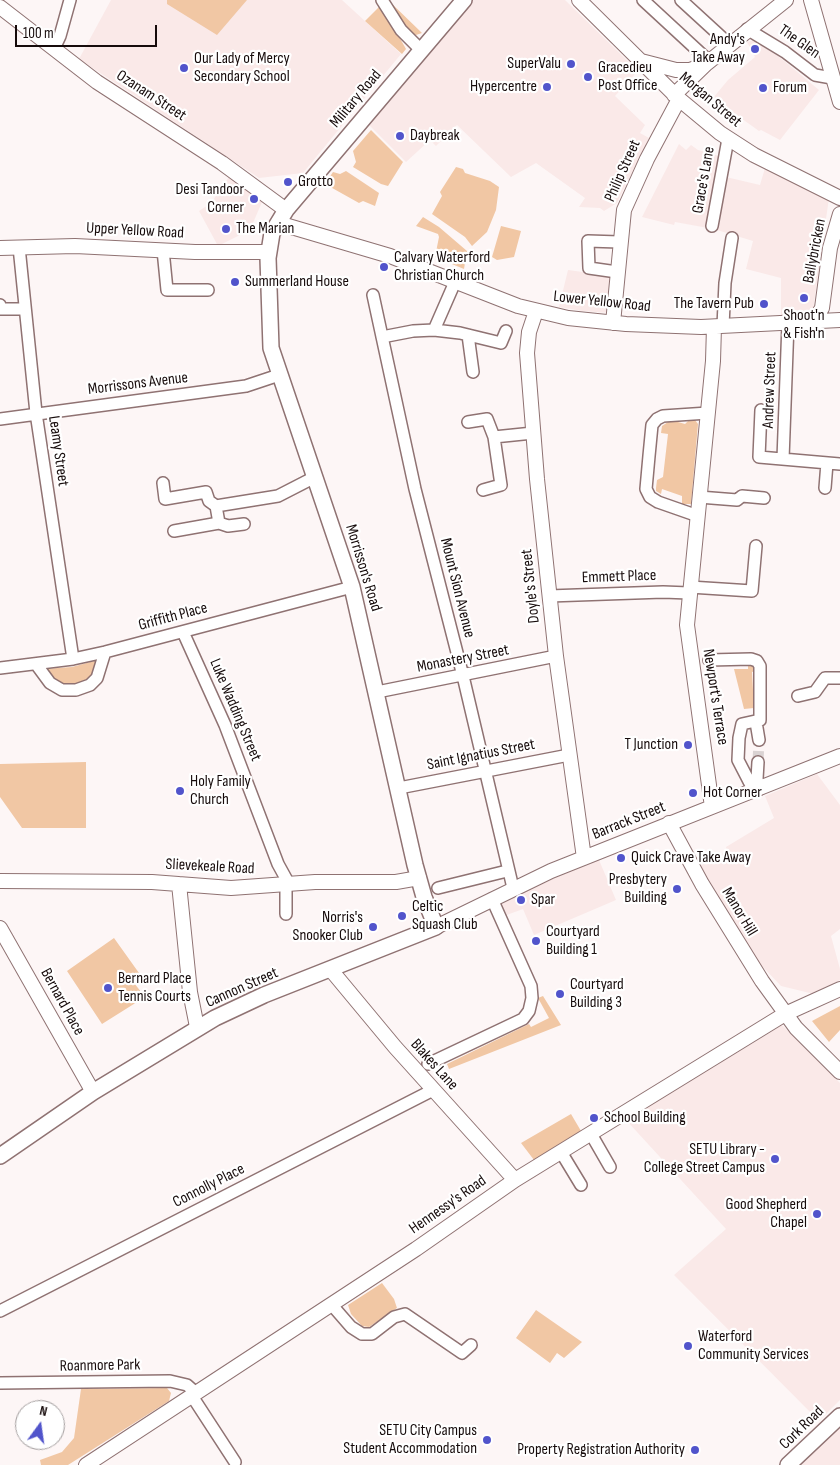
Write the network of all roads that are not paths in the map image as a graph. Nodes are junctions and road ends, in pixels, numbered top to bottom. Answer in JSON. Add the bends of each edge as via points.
{"nodes":[{"id":1,"x":70,"y":0,"type":"edge"},
{"id":2,"x":382,"y":0,"type":"edge"},
{"id":3,"x":464,"y":0,"type":"edge"},
{"id":4,"x":579,"y":0,"type":"edge"},
{"id":5,"x":643,"y":0,"type":"edge"},
{"id":6,"x":681,"y":0,"type":"edge"},
{"id":7,"x":786,"y":0,"type":"edge"},
{"id":8,"x":811,"y":0,"type":"edge"},
{"id":9,"x":0,"y":7,"type":"edge"},
{"id":10,"x":747,"y":29,"type":"junction"},
{"id":11,"x":729,"y":44,"type":"junction"},
{"id":12,"x":54,"y":49,"type":"junction"},
{"id":13,"x":421,"y":50,"type":"junction"},
{"id":14,"x":641,"y":61,"type":"junction"},
{"id":15,"x":708,"y":62,"type":"junction"},
{"id":16,"x":837,"y":89,"type":"edge"},
{"id":17,"x":677,"y":97,"type":"junction"},
{"id":18,"x":728,"y":139,"type":"junction"},
{"id":19,"x":840,"y":198,"type":"edge"},
{"id":20,"x":286,"y":210,"type":"junction"},
{"id":21,"x":840,"y":214,"type":"edge"},
{"id":22,"x":278,"y":222,"type":"junction"},
{"id":23,"x":712,"y":226,"type":"dead end"},
{"id":24,"x":732,"y":238,"type":"dead end"},
{"id":25,"x":620,"y":242,"type":"junction"},
{"id":26,"x":19,"y":247,"type":"junction"},
{"id":27,"x":0,"y":248,"type":"edge"},
{"id":28,"x":163,"y":250,"type":"junction"},
{"id":29,"x":268,"y":252,"type":"junction"},
{"id":30,"x":617,"y":272,"type":"junction"},
{"id":31,"x":455,"y":282,"type":"junction"},
{"id":32,"x":208,"y":290,"type":"dead end"},
{"id":33,"x":824,"y":294,"type":"junction"},
{"id":34,"x":373,"y":295,"type":"dead end"},
{"id":35,"x":0,"y":305,"type":"edge"},
{"id":36,"x":24,"y":308,"type":"junction"},
{"id":37,"x":536,"y":311,"type":"junction"},
{"id":38,"x":840,"y":316,"type":"edge"},
{"id":39,"x":840,"y":320,"type":"edge"},
{"id":40,"x":807,"y":322,"type":"junction"},
{"id":41,"x":613,"y":323,"type":"junction"},
{"id":42,"x":788,"y":323,"type":"junction"},
{"id":43,"x":718,"y":326,"type":"junction"},
{"id":44,"x":434,"y":330,"type":"junction"},
{"id":45,"x":506,"y":331,"type":"dead end"},
{"id":46,"x":468,"y":334,"type":"junction"},
{"id":47,"x":382,"y":337,"type":"junction"},
{"id":48,"x":473,"y":372,"type":"dead end"},
{"id":49,"x":279,"y":375,"type":"junction"},
{"id":50,"x":761,"y":410,"type":"dead end"},
{"id":51,"x":36,"y":413,"type":"junction"},
{"id":52,"x":708,"y":413,"type":"junction"},
{"id":53,"x":0,"y":419,"type":"edge"},
{"id":54,"x":468,"y":422,"type":"dead end"},
{"id":55,"x":533,"y":433,"type":"junction"},
{"id":56,"x":494,"y":438,"type":"junction"},
{"id":57,"x":783,"y":459,"type":"junction"},
{"id":58,"x":827,"y":463,"type":"junction"},
{"id":59,"x":840,"y":464,"type":"edge"},
{"id":60,"x":315,"y":477,"type":"junction"},
{"id":61,"x":163,"y":483,"type":"dead end"},
{"id":62,"x":825,"y":488,"type":"dead end"},
{"id":63,"x":483,"y":490,"type":"dead end"},
{"id":64,"x":700,"y":497,"type":"junction"},
{"id":65,"x":764,"y":498,"type":"dead end"},
{"id":66,"x":216,"y":506,"type":"junction"},
{"id":67,"x":698,"y":516,"type":"junction"},
{"id":68,"x":219,"y":523,"type":"junction"},
{"id":69,"x":244,"y":524,"type":"dead end"},
{"id":70,"x":174,"y":531,"type":"dead end"},
{"id":71,"x":756,"y":546,"type":"dead end"},
{"id":72,"x":352,"y":587,"type":"junction"},
{"id":73,"x":690,"y":590,"type":"junction"},
{"id":74,"x":549,"y":596,"type":"junction"},
{"id":75,"x":183,"y":632,"type":"junction"},
{"id":76,"x":105,"y":652,"type":"junction"},
{"id":77,"x":556,"y":656,"type":"junction"},
{"id":78,"x":73,"y":659,"type":"junction"},
{"id":79,"x":710,"y":660,"type":"dead end"},
{"id":80,"x":36,"y":664,"type":"junction"},
{"id":81,"x":0,"y":668,"type":"edge"},
{"id":82,"x":463,"y":676,"type":"junction"},
{"id":83,"x":840,"y":678,"type":"edge"},
{"id":84,"x":377,"y":692,"type":"junction"},
{"id":85,"x":798,"y":696,"type":"dead end"},
{"id":86,"x":756,"y":722,"type":"junction"},
{"id":87,"x":759,"y":740,"type":"tunnel mouth"},
{"id":88,"x":569,"y":755,"type":"junction"},
{"id":89,"x":840,"y":756,"type":"edge"},
{"id":90,"x":758,"y":762,"type":"tunnel mouth"},
{"id":91,"x":484,"y":771,"type":"junction"},
{"id":92,"x":399,"y":788,"type":"junction"},
{"id":93,"x":757,"y":790,"type":"junction"},
{"id":94,"x":712,"y":807,"type":"junction"},
{"id":95,"x":669,"y":823,"type":"junction"},
{"id":96,"x":584,"y":858,"type":"junction"},
{"id":97,"x":507,"y":872,"type":"junction"},
{"id":98,"x":419,"y":878,"type":"junction"},
{"id":99,"x":0,"y":881,"type":"edge"},
{"id":100,"x":179,"y":884,"type":"junction"},
{"id":101,"x":287,"y":884,"type":"junction"},
{"id":102,"x":438,"y":888,"type":"dead end"},
{"id":103,"x":513,"y":888,"type":"junction"},
{"id":104,"x":492,"y":899,"type":"junction"},
{"id":105,"x":286,"y":914,"type":"dead end"},
{"id":106,"x":436,"y":927,"type":"junction"},
{"id":107,"x":0,"y":928,"type":"edge"},
{"id":108,"x":331,"y":970,"type":"junction"},
{"id":109,"x":840,"y":989,"type":"edge"},
{"id":110,"x":785,"y":1014,"type":"junction"},
{"id":111,"x":197,"y":1028,"type":"junction"},
{"id":112,"x":428,"y":1064,"type":"dead end"},
{"id":113,"x":840,"y":1072,"type":"edge"},
{"id":114,"x":433,"y":1090,"type":"junction"},
{"id":115,"x":93,"y":1092,"type":"junction"},
{"id":116,"x":591,"y":1134,"type":"junction"},
{"id":117,"x":561,"y":1152,"type":"junction"},
{"id":118,"x":0,"y":1156,"type":"edge"},
{"id":119,"x":610,"y":1167,"type":"dead end"},
{"id":120,"x":514,"y":1180,"type":"junction"},
{"id":121,"x":582,"y":1185,"type":"dead end"},
{"id":122,"x":331,"y":1304,"type":"junction"},
{"id":123,"x":0,"y":1311,"type":"edge"},
{"id":124,"x":471,"y":1345,"type":"dead end"},
{"id":125,"x":0,"y":1383,"type":"edge"},
{"id":126,"x":194,"y":1394,"type":"junction"},
{"id":127,"x":840,"y":1416,"type":"edge"},
{"id":128,"x":235,"y":1462,"type":"dead end"},
{"id":129,"x":86,"y":1465,"type":"edge"},
{"id":130,"x":788,"y":1465,"type":"edge"}],
"edges":[{"from":1,"to":12,"type":"street"},
{"from":2,"to":13,"type":"street","via":[[401,30]]},
{"from":3,"to":13,"type":"main road","name":"Military Road"},
{"from":4,"to":14,"type":"street","name":"Morgan Street"},
{"from":5,"to":15,"type":"street"},
{"from":6,"to":11,"type":"street"},
{"from":7,"to":10,"type":"street","name":"The Glen"},
{"from":8,"to":16,"type":"street","name":"The Glen"},
{"from":9,"to":12,"type":"street","name":"Ozanam Street"},
{"from":10,"to":11,"type":"street","name":"The Glen"},
{"from":10,"to":16,"type":"street","name":"The Glen"},
{"from":11,"to":15,"type":"street","name":"The Glen"},
{"from":12,"to":20,"type":"street","name":"Ozanam Street","via":[[97,82],[222,163]]},
{"from":13,"to":20,"type":"main road","name":"Military Road"},
{"from":14,"to":15,"type":"street","via":[[676,70],[694,69]]},
{"from":14,"to":17,"type":"street","name":"Morgan Street"},
{"from":15,"to":17,"type":"street","name":"The Glen"},
{"from":17,"to":18,"type":"street","name":"Morgan Street"},
{"from":17,"to":25,"type":"street","name":"Philip Street","via":[[627,200]]},
{"from":18,"to":19,"type":"street","name":"Morgan Street"},
{"from":18,"to":23,"type":"street","name":"Grace's Lane"},
{"from":20,"to":22,"type":"main road","name":"Military Road"},
{"from":21,"to":33,"type":"street","name":"Ballybricken","via":[[831,240]]},
{"from":22,"to":29,"type":"main road","name":"Morrisson's Road"},
{"from":22,"to":31,"type":"street","name":"Lower Yellow Road","via":[[381,253]]},
{"from":24,"to":43,"type":"street"},
{"from":25,"to":30,"type":"street","name":"Philip Street"},
{"from":25,"to":30,"type":"street","via":[[588,241],[589,268]]},
{"from":26,"to":27,"type":"street","name":"Upper Yellow Road"},
{"from":26,"to":28,"type":"street","name":"Upper Yellow Road"},
{"from":26,"to":36,"type":"street","name":"Leamy Street"},
{"from":28,"to":29,"type":"street","name":"Upper Yellow Road"},
{"from":28,"to":32,"type":"street","via":[[167,290]]},
{"from":29,"to":49,"type":"main road","name":"Morrisson's Road","via":[[269,337]]},
{"from":30,"to":41,"type":"street","name":"Philip Street"},
{"from":31,"to":37,"type":"street","name":"Lower Yellow Road"},
{"from":31,"to":44,"type":"street"},
{"from":33,"to":38,"type":"street","name":"Ballybricken","via":[[829,307]]},
{"from":33,"to":40,"type":"street","name":"Ballybricken","via":[[820,313]]},
{"from":34,"to":47,"type":"street","name":"Mount Sion Avenue"},
{"from":35,"to":36,"type":"street","via":[[1,309]]},
{"from":36,"to":51,"type":"street","name":"Leamy Street"},
{"from":37,"to":41,"type":"street","name":"Lower Yellow Road","via":[[577,320]]},
{"from":37,"to":55,"type":"street","name":"Doyle's Street","via":[[527,348]]},
{"from":39,"to":40,"type":"street"},
{"from":40,"to":42,"type":"street"},
{"from":41,"to":43,"type":"street","name":"Lower Yellow Road"},
{"from":42,"to":43,"type":"street","name":"Lower Yellow Road"},
{"from":42,"to":57,"type":"street","name":"Andrew Street"},
{"from":43,"to":52,"type":"street","name":"Newport's Terrace"},
{"from":44,"to":46,"type":"street"},
{"from":44,"to":47,"type":"street"},
{"from":45,"to":46,"type":"street","via":[[501,343]]},
{"from":46,"to":48,"type":"street"},
{"from":47,"to":82,"type":"street","name":"Mount Sion Avenue","via":[[418,503]]},
{"from":49,"to":51,"type":"street","name":"Morrissons Avenue","via":[[246,386]]},
{"from":49,"to":60,"type":"main road","name":"Morrisson's Road"},
{"from":50,"to":57,"type":"street","via":[[759,457]]},
{"from":51,"to":53,"type":"street","name":"Morrissons Avenue"},
{"from":51,"to":78,"type":"street","name":"Leamy Street"},
{"from":52,"to":64,"type":"street","name":"Newport's Terrace"},
{"from":52,"to":67,"type":"street","via":[[656,418],[652,425],[648,464],[646,488],[650,497]]},
{"from":54,"to":56,"type":"street","via":[[487,418]]},
{"from":55,"to":56,"type":"street"},
{"from":55,"to":74,"type":"street","name":"Doyle's Street"},
{"from":56,"to":63,"type":"street","via":[[501,486]]},
{"from":57,"to":58,"type":"street"},
{"from":58,"to":59,"type":"street"},
{"from":58,"to":62,"type":"street"},
{"from":60,"to":66,"type":"street","via":[[278,496]]},
{"from":60,"to":72,"type":"main road","name":"Morrisson's Road"},
{"from":61,"to":66,"type":"street","via":[[165,499],[206,492],[209,501]]},
{"from":64,"to":65,"type":"street"},
{"from":64,"to":67,"type":"street","name":"Newport's Terrace"},
{"from":66,"to":68,"type":"street"},
{"from":67,"to":73,"type":"street","name":"Newport's Terrace"},
{"from":68,"to":69,"type":"street","via":[[228,526]]},
{"from":68,"to":70,"type":"street"},
{"from":71,"to":73,"type":"street","name":"Emmett Place","via":[[752,591]]},
{"from":72,"to":75,"type":"street","name":"Griffith Place"},
{"from":72,"to":84,"type":"main road","name":"Morrisson's Road"},
{"from":73,"to":74,"type":"street","name":"Emmett Place"},
{"from":73,"to":94,"type":"street","name":"Newport's Terrace","via":[[687,630]]},
{"from":74,"to":77,"type":"street","name":"Doyle's Street"},
{"from":75,"to":76,"type":"street","name":"Griffith Place"},
{"from":75,"to":101,"type":"street","name":"Luke Wadding Street","via":[[225,724]]},
{"from":76,"to":78,"type":"street","name":"Griffith Place"},
{"from":76,"to":80,"type":"street","via":[[96,678],[90,685],[76,690],[62,690],[50,683]]},
{"from":77,"to":82,"type":"street","name":"Monastery Street"},
{"from":77,"to":88,"type":"street","name":"Doyle's Street"},
{"from":78,"to":80,"type":"street","name":"Griffith Place"},
{"from":79,"to":86,"type":"street","via":[[757,661],[760,666],[761,715]]},
{"from":80,"to":81,"type":"street","name":"Griffith Place"},
{"from":82,"to":84,"type":"street","name":"Monastery Street"},
{"from":82,"to":91,"type":"street","name":"Mount Sion Avenue"},
{"from":83,"to":85,"type":"street","via":[[826,678],[815,692]]},
{"from":84,"to":92,"type":"main road","name":"Morrisson's Road"},
{"from":86,"to":87,"type":"street"},
{"from":86,"to":93,"type":"street","via":[[742,724],[738,760]]},
{"from":88,"to":91,"type":"street","name":"Saint Ignatius Street"},
{"from":88,"to":96,"type":"street","name":"Doyle's Street"},
{"from":89,"to":93,"type":"street","name":"Barrack Street"},
{"from":90,"to":93,"type":"street"},
{"from":91,"to":92,"type":"street","name":"Saint Ignatius Street"},
{"from":91,"to":97,"type":"street","name":"Mount Sion Avenue"},
{"from":92,"to":98,"type":"main road","name":"Morrisson's Road"},
{"from":93,"to":94,"type":"street","name":"Barrack Street"},
{"from":94,"to":95,"type":"street","name":"Barrack Street"},
{"from":95,"to":96,"type":"street","name":"Barrack Street"},
{"from":95,"to":110,"type":"street","name":"Manor Hill","via":[[724,921]]},
{"from":96,"to":103,"type":"street","name":"Barrack Street"},
{"from":97,"to":102,"type":"street"},
{"from":97,"to":103,"type":"street","name":"Mount Sion Avenue"},
{"from":98,"to":101,"type":"street","name":"Slievekeale Road","via":[[396,882]]},
{"from":98,"to":106,"type":"main road","name":"Morrisson's Road"},
{"from":99,"to":100,"type":"street","name":"Slievekeale Road"},
{"from":100,"to":101,"type":"street","name":"Slievekeale Road","via":[[231,888]]},
{"from":100,"to":111,"type":"street"},
{"from":101,"to":105,"type":"street"},
{"from":103,"to":104,"type":"street","name":"Barrack Street"},
{"from":104,"to":106,"type":"street","name":"Barrack Street"},
{"from":104,"to":112,"type":"street","via":[[531,986],[529,1011],[523,1019]]},
{"from":106,"to":108,"type":"main road","name":"Cannon Street"},
{"from":107,"to":115,"type":"street","name":"Bernard Place"},
{"from":108,"to":111,"type":"main road","name":"Cannon Street","via":[[250,1001]]},
{"from":108,"to":114,"type":"street","name":"Blakes Lane"},
{"from":109,"to":110,"type":"street","name":"Hennessy's Road"},
{"from":110,"to":113,"type":"street","name":"Manor Hill"},
{"from":110,"to":116,"type":"street","name":"Hennessy's Road"},
{"from":111,"to":115,"type":"main road","name":"Cannon Street"},
{"from":114,"to":120,"type":"street","name":"Blakes Lane"},
{"from":114,"to":123,"type":"street","name":"Connolly Place"},
{"from":115,"to":118,"type":"main road","name":"Cannon Street"},
{"from":116,"to":117,"type":"street","name":"Hennessy's Road"},
{"from":116,"to":119,"type":"street"},
{"from":117,"to":120,"type":"street","name":"Hennessy's Road"},
{"from":117,"to":121,"type":"street"},
{"from":120,"to":122,"type":"street","name":"Hennessy's Road"},
{"from":122,"to":124,"type":"street","via":[[352,1327],[366,1335],[400,1314],[411,1316],[462,1353]]},
{"from":122,"to":126,"type":"street","name":"Hennessy's Road"},
{"from":125,"to":126,"type":"street","name":"Roanmore Park","via":[[170,1382],[187,1385]]},
{"from":126,"to":128,"type":"street"},
{"from":126,"to":129,"type":"street","name":"Hennessy's Road"},
{"from":127,"to":130,"type":"main road","name":"Cork Road"}]}
